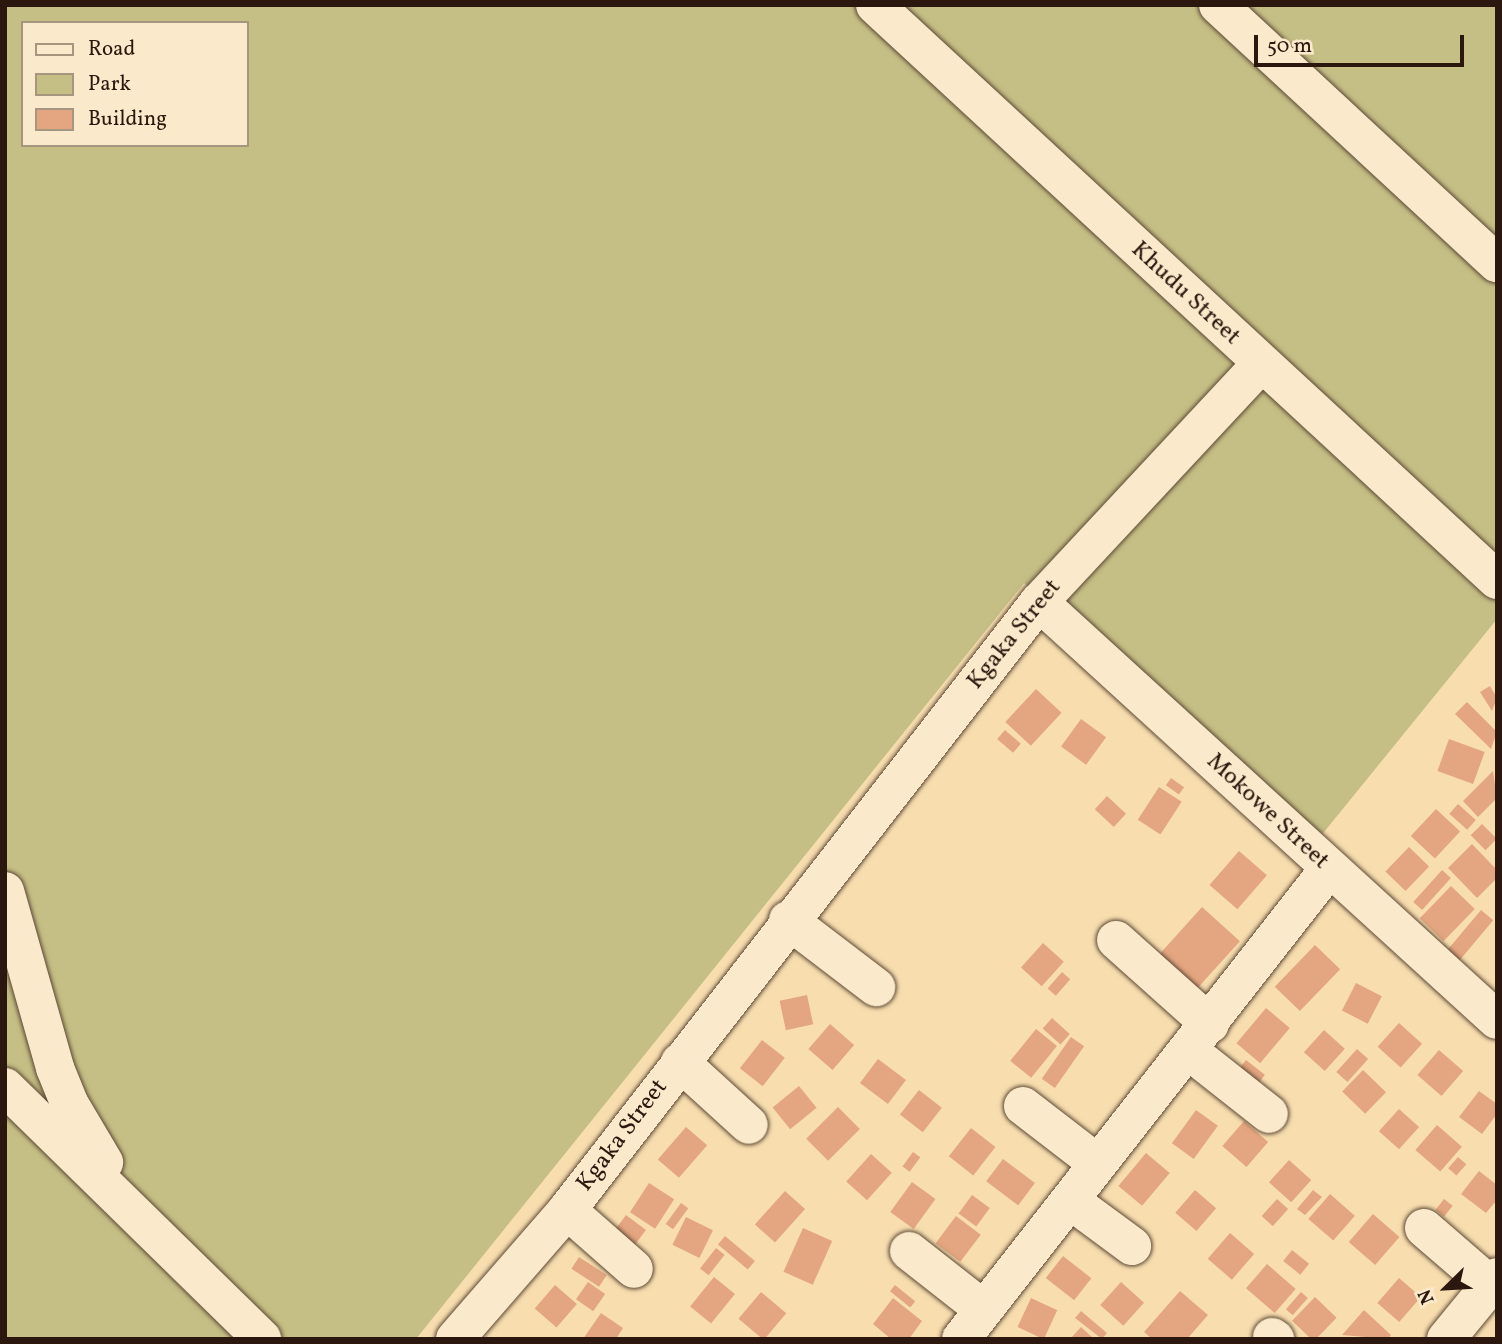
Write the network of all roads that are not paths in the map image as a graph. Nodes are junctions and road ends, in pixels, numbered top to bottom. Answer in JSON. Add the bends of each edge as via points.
{"nodes":[{"id":1,"x":874,"y":5,"type":"edge"},
{"id":2,"x":1218,"y":5,"type":"edge"},
{"id":3,"x":1497,"y":263,"type":"edge"},
{"id":4,"x":1260,"y":365,"type":"junction"},
{"id":5,"x":1497,"y":580,"type":"edge"},
{"id":6,"x":1039,"y":602,"type":"junction"},
{"id":7,"x":1328,"y":870,"type":"junction"},
{"id":8,"x":5,"y":891,"type":"edge"},
{"id":9,"x":788,"y":920,"type":"junction"},
{"id":10,"x":1116,"y":940,"type":"dead end"},
{"id":11,"x":876,"y":987,"type":"dead end"},
{"id":12,"x":1497,"y":1020,"type":"edge"},
{"id":13,"x":1199,"y":1037,"type":"junction"},
{"id":14,"x":680,"y":1062,"type":"junction"},
{"id":15,"x":5,"y":1087,"type":"edge"},
{"id":16,"x":1023,"y":1105,"type":"dead end"},
{"id":17,"x":1269,"y":1114,"type":"dead end"},
{"id":18,"x":749,"y":1125,"type":"dead end"},
{"id":19,"x":1097,"y":1163,"type":"junction"},
{"id":20,"x":1071,"y":1201,"type":"junction"},
{"id":21,"x":567,"y":1210,"type":"junction"},
{"id":22,"x":138,"y":1217,"type":"junction"},
{"id":23,"x":1424,"y":1228,"type":"dead end"},
{"id":24,"x":1132,"y":1246,"type":"dead end"},
{"id":25,"x":909,"y":1251,"type":"dead end"},
{"id":26,"x":634,"y":1269,"type":"dead end"},
{"id":27,"x":1494,"y":1281,"type":"edge"},
{"id":28,"x":983,"y":1309,"type":"junction"},
{"id":29,"x":262,"y":1339,"type":"edge"},
{"id":30,"x":455,"y":1339,"type":"edge"},
{"id":31,"x":961,"y":1339,"type":"edge"},
{"id":32,"x":1446,"y":1339,"type":"edge"}],
"edges":[{"from":1,"to":4,"type":"street","name":"Khudu Street"},
{"from":2,"to":3,"type":"street"},
{"from":4,"to":5,"type":"street","name":"Khudu Street"},
{"from":4,"to":6,"type":"street","name":"Kgaka Street"},
{"from":6,"to":7,"type":"street","name":"Mokowe Street"},
{"from":6,"to":9,"type":"street","name":"Kgaka Street"},
{"from":7,"to":12,"type":"street","name":"Mokowe Street"},
{"from":7,"to":13,"type":"street"},
{"from":8,"to":22,"type":"street","via":[[64,1091]]},
{"from":9,"to":11,"type":"street"},
{"from":9,"to":14,"type":"street","name":"Kgaka Street"},
{"from":10,"to":13,"type":"street"},
{"from":13,"to":17,"type":"street"},
{"from":13,"to":19,"type":"street"},
{"from":14,"to":18,"type":"street","name":"Kgaka Street"},
{"from":14,"to":21,"type":"street","name":"Kgaka Street"},
{"from":15,"to":22,"type":"street"},
{"from":16,"to":19,"type":"street"},
{"from":19,"to":20,"type":"street"},
{"from":20,"to":24,"type":"street"},
{"from":20,"to":28,"type":"street"},
{"from":21,"to":26,"type":"street","name":"Kgaka Street"},
{"from":21,"to":30,"type":"street","name":"Kgaka Street"},
{"from":22,"to":29,"type":"street"},
{"from":23,"to":27,"type":"street"},
{"from":25,"to":28,"type":"street"},
{"from":27,"to":32,"type":"street"},
{"from":28,"to":31,"type":"street"}]}
